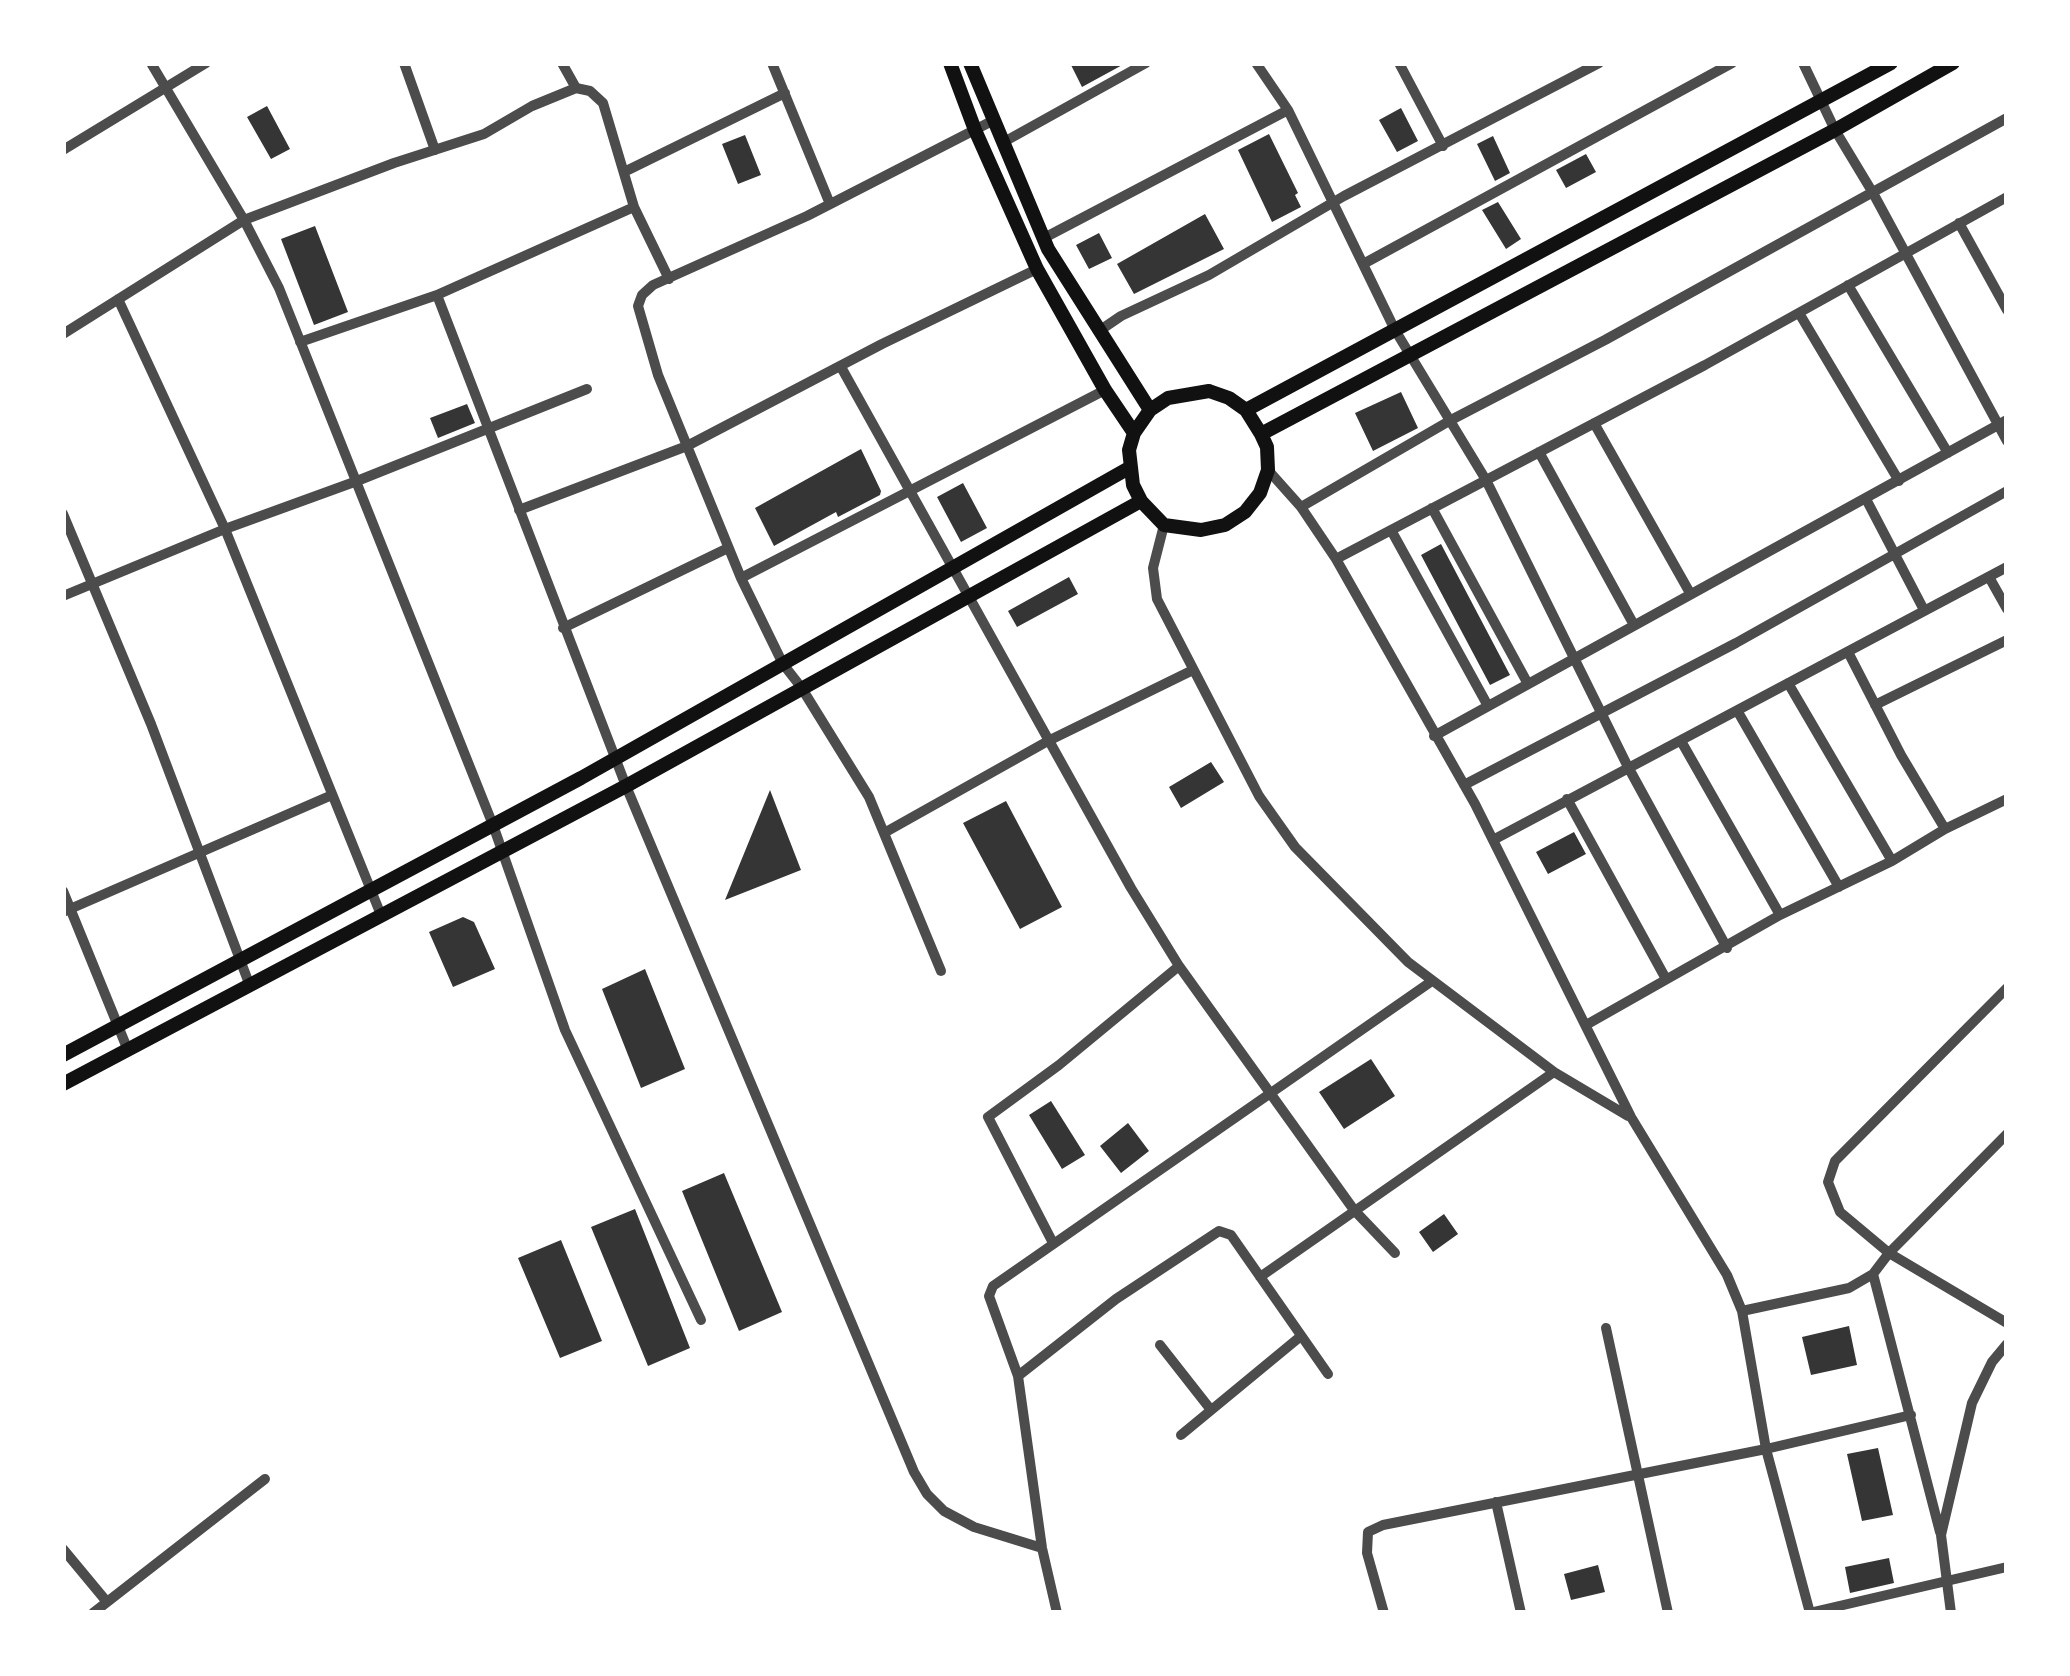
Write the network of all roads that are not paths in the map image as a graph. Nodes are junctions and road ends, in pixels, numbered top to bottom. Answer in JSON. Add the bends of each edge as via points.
{"nodes":[{"id":1,"x":151,"y":63,"type":"edge"},
{"id":2,"x":206,"y":63,"type":"edge"},
{"id":3,"x":404,"y":63,"type":"edge"},
{"id":4,"x":562,"y":63,"type":"edge"},
{"id":5,"x":772,"y":63,"type":"edge"},
{"id":6,"x":950,"y":63,"type":"edge"},
{"id":7,"x":970,"y":63,"type":"edge"},
{"id":8,"x":1146,"y":63,"type":"edge"},
{"id":9,"x":1256,"y":63,"type":"edge"},
{"id":10,"x":1399,"y":63,"type":"edge"},
{"id":11,"x":1599,"y":63,"type":"edge"},
{"id":12,"x":1732,"y":63,"type":"edge"},
{"id":13,"x":1803,"y":63,"type":"edge"},
{"id":14,"x":1892,"y":63,"type":"edge"},
{"id":15,"x":1953,"y":63,"type":"edge"},
{"id":16,"x":576,"y":88,"type":"junction"},
{"id":17,"x":166,"y":89,"type":"junction"},
{"id":18,"x":785,"y":93,"type":"junction"},
{"id":19,"x":1821,"y":102,"type":"junction"},
{"id":20,"x":1288,"y":110,"type":"junction"},
{"id":21,"x":2007,"y":118,"type":"edge"},
{"id":22,"x":994,"y":120,"type":"junction"},
{"id":23,"x":975,"y":130,"type":"junction"},
{"id":24,"x":1835,"y":130,"type":"junction"},
{"id":25,"x":1002,"y":142,"type":"junction"},
{"id":26,"x":1443,"y":146,"type":"junction"},
{"id":27,"x":63,"y":150,"type":"edge"},
{"id":28,"x":435,"y":150,"type":"junction"},
{"id":29,"x":624,"y":172,"type":"junction"},
{"id":30,"x":1874,"y":193,"type":"junction"},
{"id":31,"x":2007,"y":196,"type":"edge"},
{"id":32,"x":1334,"y":202,"type":"junction"},
{"id":33,"x":830,"y":204,"type":"junction"},
{"id":34,"x":634,"y":207,"type":"junction"},
{"id":35,"x":244,"y":220,"type":"junction"},
{"id":36,"x":1959,"y":223,"type":"junction"},
{"id":37,"x":1044,"y":238,"type":"junction"},
{"id":38,"x":1906,"y":253,"type":"junction"},
{"id":39,"x":1365,"y":263,"type":"junction"},
{"id":40,"x":1037,"y":269,"type":"junction"},
{"id":41,"x":669,"y":279,"type":"junction"},
{"id":42,"x":1848,"y":285,"type":"junction"},
{"id":43,"x":437,"y":295,"type":"junction"},
{"id":44,"x":118,"y":299,"type":"junction"},
{"id":45,"x":2007,"y":310,"type":"edge"},
{"id":46,"x":1799,"y":313,"type":"junction"},
{"id":47,"x":1395,"y":330,"type":"junction"},
{"id":48,"x":1099,"y":331,"type":"junction"},
{"id":49,"x":63,"y":334,"type":"edge"},
{"id":50,"x":301,"y":341,"type":"junction"},
{"id":51,"x":1412,"y":357,"type":"junction"},
{"id":52,"x":841,"y":368,"type":"junction"},
{"id":53,"x":587,"y":389,"type":"dead end"},
{"id":54,"x":1105,"y":390,"type":"junction"},
{"id":55,"x":1150,"y":410,"type":"junction"},
{"id":56,"x":1246,"y":410,"type":"junction"},
{"id":57,"x":1451,"y":420,"type":"junction"},
{"id":58,"x":2003,"y":422,"type":"edge"},
{"id":59,"x":1594,"y":423,"type":"junction"},
{"id":60,"x":489,"y":430,"type":"junction"},
{"id":61,"x":1134,"y":433,"type":"junction"},
{"id":62,"x":1261,"y":434,"type":"junction"},
{"id":63,"x":2007,"y":441,"type":"edge"},
{"id":64,"x":687,"y":446,"type":"junction"},
{"id":65,"x":1540,"y":452,"type":"junction"},
{"id":66,"x":1948,"y":453,"type":"junction"},
{"id":67,"x":1129,"y":468,"type":"junction"},
{"id":68,"x":1268,"y":470,"type":"junction"},
{"id":69,"x":1486,"y":480,"type":"junction"},
{"id":70,"x":357,"y":481,"type":"junction"},
{"id":71,"x":1898,"y":481,"type":"junction"},
{"id":72,"x":2007,"y":491,"type":"edge"},
{"id":73,"x":907,"y":492,"type":"junction"},
{"id":74,"x":1866,"y":499,"type":"junction"},
{"id":75,"x":1141,"y":501,"type":"junction"},
{"id":76,"x":1301,"y":507,"type":"junction"},
{"id":77,"x":1432,"y":508,"type":"junction"},
{"id":78,"x":519,"y":510,"type":"junction"},
{"id":79,"x":63,"y":514,"type":"edge"},
{"id":80,"x":1164,"y":525,"type":"junction"},
{"id":81,"x":226,"y":529,"type":"junction"},
{"id":82,"x":1390,"y":530,"type":"junction"},
{"id":83,"x":728,"y":548,"type":"junction"},
{"id":84,"x":1895,"y":554,"type":"junction"},
{"id":85,"x":1336,"y":559,"type":"junction"},
{"id":86,"x":2007,"y":567,"type":"edge"},
{"id":87,"x":951,"y":568,"type":"junction"},
{"id":88,"x":1989,"y":577,"type":"junction"},
{"id":89,"x":742,"y":578,"type":"junction"},
{"id":90,"x":92,"y":583,"type":"junction"},
{"id":91,"x":1690,"y":593,"type":"junction"},
{"id":92,"x":63,"y":596,"type":"edge"},
{"id":93,"x":968,"y":599,"type":"junction"},
{"id":94,"x":2007,"y":609,"type":"edge"},
{"id":95,"x":1924,"y":610,"type":"junction"},
{"id":96,"x":1634,"y":625,"type":"junction"},
{"id":97,"x":563,"y":628,"type":"junction"},
{"id":98,"x":2007,"y":640,"type":"edge"},
{"id":99,"x":1848,"y":652,"type":"junction"},
{"id":100,"x":1576,"y":657,"type":"junction"},
{"id":101,"x":782,"y":664,"type":"junction"},
{"id":102,"x":1193,"y":670,"type":"junction"},
{"id":103,"x":1788,"y":683,"type":"junction"},
{"id":104,"x":1528,"y":684,"type":"junction"},
{"id":105,"x":801,"y":687,"type":"junction"},
{"id":106,"x":1875,"y":705,"type":"junction"},
{"id":107,"x":1488,"y":706,"type":"junction"},
{"id":108,"x":1601,"y":711,"type":"junction"},
{"id":109,"x":1738,"y":712,"type":"junction"},
{"id":110,"x":1435,"y":736,"type":"junction"},
{"id":111,"x":1048,"y":741,"type":"junction"},
{"id":112,"x":1681,"y":741,"type":"junction"},
{"id":113,"x":617,"y":758,"type":"junction"},
{"id":114,"x":1627,"y":766,"type":"junction"},
{"id":115,"x":1464,"y":785,"type":"junction"},
{"id":116,"x":626,"y":786,"type":"junction"},
{"id":117,"x":332,"y":795,"type":"junction"},
{"id":118,"x":2007,"y":799,"type":"edge"},
{"id":119,"x":1567,"y":800,"type":"junction"},
{"id":120,"x":493,"y":826,"type":"junction"},
{"id":121,"x":1945,"y":829,"type":"junction"},
{"id":122,"x":884,"y":833,"type":"junction"},
{"id":123,"x":1493,"y":840,"type":"junction"},
{"id":124,"x":201,"y":850,"type":"junction"},
{"id":125,"x":501,"y":852,"type":"junction"},
{"id":126,"x":1892,"y":861,"type":"junction"},
{"id":127,"x":1839,"y":887,"type":"junction"},
{"id":128,"x":371,"y":890,"type":"junction"},
{"id":129,"x":63,"y":891,"type":"edge"},
{"id":130,"x":67,"y":910,"type":"edge"},
{"id":131,"x":381,"y":915,"type":"junction"},
{"id":132,"x":1780,"y":915,"type":"junction"},
{"id":133,"x":1727,"y":947,"type":"junction"},
{"id":134,"x":241,"y":960,"type":"junction"},
{"id":135,"x":1179,"y":966,"type":"junction"},
{"id":136,"x":941,"y":971,"type":"dead end"},
{"id":137,"x":1666,"y":979,"type":"junction"},
{"id":138,"x":1432,"y":981,"type":"junction"},
{"id":139,"x":250,"y":986,"type":"junction"},
{"id":140,"x":2007,"y":988,"type":"edge"},
{"id":141,"x":119,"y":1025,"type":"junction"},
{"id":142,"x":1586,"y":1025,"type":"junction"},
{"id":143,"x":127,"y":1048,"type":"junction"},
{"id":144,"x":63,"y":1055,"type":"edge"},
{"id":145,"x":1554,"y":1072,"type":"junction"},
{"id":146,"x":63,"y":1084,"type":"edge"},
{"id":147,"x":1270,"y":1094,"type":"junction"},
{"id":148,"x":1631,"y":1118,"type":"junction"},
{"id":149,"x":2007,"y":1134,"type":"edge"},
{"id":150,"x":1354,"y":1210,"type":"junction"},
{"id":151,"x":1053,"y":1243,"type":"junction"},
{"id":152,"x":1395,"y":1252,"type":"dead end"},
{"id":153,"x":1889,"y":1253,"type":"junction"},
{"id":154,"x":1874,"y":1274,"type":"junction"},
{"id":155,"x":1260,"y":1276,"type":"junction"},
{"id":156,"x":1742,"y":1311,"type":"junction"},
{"id":157,"x":701,"y":1320,"type":"dead end"},
{"id":158,"x":2007,"y":1323,"type":"edge"},
{"id":159,"x":1606,"y":1328,"type":"dead end"},
{"id":160,"x":1301,"y":1336,"type":"junction"},
{"id":161,"x":2007,"y":1344,"type":"edge"},
{"id":162,"x":1160,"y":1345,"type":"dead end"},
{"id":163,"x":1328,"y":1374,"type":"dead end"},
{"id":164,"x":1018,"y":1376,"type":"junction"},
{"id":165,"x":1211,"y":1410,"type":"junction"},
{"id":166,"x":1911,"y":1415,"type":"junction"},
{"id":167,"x":1181,"y":1435,"type":"dead end"},
{"id":168,"x":1766,"y":1449,"type":"junction"},
{"id":169,"x":1640,"y":1475,"type":"junction"},
{"id":170,"x":265,"y":1479,"type":"dead end"},
{"id":171,"x":1496,"y":1502,"type":"junction"},
{"id":172,"x":1941,"y":1535,"type":"junction"},
{"id":173,"x":1042,"y":1548,"type":"junction"},
{"id":174,"x":63,"y":1549,"type":"edge"},
{"id":175,"x":2007,"y":1568,"type":"edge"},
{"id":176,"x":1944,"y":1580,"type":"junction"},
{"id":177,"x":107,"y":1602,"type":"junction"},
{"id":178,"x":94,"y":1613,"type":"edge"},
{"id":179,"x":1057,"y":1613,"type":"edge"},
{"id":180,"x":1384,"y":1613,"type":"edge"},
{"id":181,"x":1522,"y":1613,"type":"edge"},
{"id":182,"x":1668,"y":1613,"type":"edge"},
{"id":183,"x":1810,"y":1613,"type":"edge"},
{"id":184,"x":1951,"y":1613,"type":"edge"}],
"edges":[{"from":1,"to":17,"type":"street"},
{"from":2,"to":17,"type":"street"},
{"from":3,"to":28,"type":"street"},
{"from":4,"to":16,"type":"street"},
{"from":5,"to":18,"type":"street"},
{"from":6,"to":23,"type":"main road"},
{"from":7,"to":22,"type":"main road"},
{"from":8,"to":25,"type":"street"},
{"from":9,"to":20,"type":"street"},
{"from":10,"to":26,"type":"street"},
{"from":11,"to":26,"type":"street"},
{"from":12,"to":39,"type":"street"},
{"from":13,"to":19,"type":"street"},
{"from":14,"to":19,"type":"main road"},
{"from":15,"to":24,"type":"main road"},
{"from":16,"to":28,"type":"street"},
{"from":16,"to":29,"type":"street","via":[[603,103]]},
{"from":17,"to":27,"type":"street"},
{"from":17,"to":35,"type":"street"},
{"from":18,"to":29,"type":"street"},
{"from":18,"to":33,"type":"street"},
{"from":19,"to":24,"type":"street"},
{"from":19,"to":47,"type":"main road"},
{"from":20,"to":32,"type":"street"},
{"from":20,"to":37,"type":"street"},
{"from":21,"to":30,"type":"street"},
{"from":22,"to":23,"type":"street"},
{"from":22,"to":25,"type":"main road"},
{"from":23,"to":33,"type":"street"},
{"from":23,"to":40,"type":"main road"},
{"from":24,"to":30,"type":"street"},
{"from":24,"to":51,"type":"main road"},
{"from":25,"to":37,"type":"main road"},
{"from":26,"to":32,"type":"street"},
{"from":28,"to":35,"type":"street"},
{"from":29,"to":34,"type":"street"},
{"from":30,"to":38,"type":"street"},
{"from":30,"to":57,"type":"street"},
{"from":31,"to":36,"type":"street"},
{"from":32,"to":39,"type":"street"},
{"from":32,"to":48,"type":"street"},
{"from":33,"to":41,"type":"street"},
{"from":34,"to":41,"type":"street"},
{"from":34,"to":43,"type":"street"},
{"from":35,"to":44,"type":"street"},
{"from":35,"to":50,"type":"street"},
{"from":36,"to":38,"type":"street"},
{"from":36,"to":45,"type":"street"},
{"from":37,"to":48,"type":"main road"},
{"from":38,"to":42,"type":"street"},
{"from":38,"to":58,"type":"street"},
{"from":39,"to":47,"type":"street"},
{"from":40,"to":52,"type":"street"},
{"from":40,"to":54,"type":"main road"},
{"from":41,"to":64,"type":"street","via":[[638,306]]},
{"from":42,"to":46,"type":"street"},
{"from":42,"to":66,"type":"street"},
{"from":43,"to":50,"type":"street"},
{"from":43,"to":60,"type":"street"},
{"from":44,"to":49,"type":"street"},
{"from":44,"to":81,"type":"street"},
{"from":46,"to":59,"type":"street"},
{"from":46,"to":71,"type":"street"},
{"from":47,"to":51,"type":"street"},
{"from":47,"to":56,"type":"main road"},
{"from":48,"to":55,"type":"main road"},
{"from":50,"to":70,"type":"street"},
{"from":51,"to":57,"type":"street"},
{"from":51,"to":62,"type":"main road"},
{"from":52,"to":64,"type":"street"},
{"from":52,"to":73,"type":"street"},
{"from":53,"to":60,"type":"street"},
{"from":54,"to":61,"type":"main road"},
{"from":54,"to":73,"type":"street"},
{"from":55,"to":56,"type":"main road","via":[[1168,398],[1209,392]]},
{"from":55,"to":61,"type":"main road"},
{"from":56,"to":62,"type":"main road"},
{"from":57,"to":69,"type":"street"},
{"from":57,"to":76,"type":"street"},
{"from":58,"to":63,"type":"street"},
{"from":58,"to":66,"type":"street"},
{"from":59,"to":65,"type":"street"},
{"from":59,"to":91,"type":"street"},
{"from":60,"to":70,"type":"street"},
{"from":60,"to":78,"type":"street"},
{"from":61,"to":67,"type":"main road"},
{"from":62,"to":68,"type":"main road"},
{"from":64,"to":78,"type":"street"},
{"from":64,"to":83,"type":"street"},
{"from":65,"to":69,"type":"street"},
{"from":65,"to":96,"type":"street"},
{"from":66,"to":71,"type":"street"},
{"from":67,"to":75,"type":"main road"},
{"from":67,"to":87,"type":"main road"},
{"from":68,"to":76,"type":"street"},
{"from":68,"to":80,"type":"main road","via":[[1260,493],[1225,525]]},
{"from":69,"to":77,"type":"street"},
{"from":69,"to":100,"type":"street"},
{"from":70,"to":81,"type":"street"},
{"from":70,"to":120,"type":"street"},
{"from":71,"to":74,"type":"street"},
{"from":72,"to":84,"type":"street"},
{"from":73,"to":87,"type":"street"},
{"from":73,"to":89,"type":"street"},
{"from":74,"to":84,"type":"street"},
{"from":74,"to":91,"type":"street"},
{"from":75,"to":80,"type":"main road"},
{"from":75,"to":93,"type":"main road"},
{"from":76,"to":85,"type":"street"},
{"from":77,"to":82,"type":"street"},
{"from":77,"to":104,"type":"street"},
{"from":78,"to":97,"type":"street"},
{"from":79,"to":90,"type":"street"},
{"from":80,"to":102,"type":"street","via":[[1153,582]]},
{"from":81,"to":90,"type":"street"},
{"from":81,"to":117,"type":"street"},
{"from":82,"to":85,"type":"street"},
{"from":82,"to":107,"type":"street"},
{"from":83,"to":89,"type":"street"},
{"from":83,"to":97,"type":"street"},
{"from":84,"to":95,"type":"street"},
{"from":84,"to":108,"type":"street"},
{"from":85,"to":110,"type":"street"},
{"from":86,"to":88,"type":"street"},
{"from":87,"to":93,"type":"street"},
{"from":87,"to":101,"type":"main road"},
{"from":88,"to":94,"type":"street"},
{"from":88,"to":95,"type":"street"},
{"from":89,"to":101,"type":"street"},
{"from":90,"to":92,"type":"street"},
{"from":90,"to":124,"type":"street"},
{"from":91,"to":96,"type":"street"},
{"from":93,"to":105,"type":"main road"},
{"from":93,"to":111,"type":"street"},
{"from":95,"to":99,"type":"street"},
{"from":96,"to":100,"type":"street"},
{"from":97,"to":113,"type":"street"},
{"from":98,"to":106,"type":"street"},
{"from":99,"to":103,"type":"street"},
{"from":99,"to":106,"type":"street"},
{"from":100,"to":104,"type":"street"},
{"from":100,"to":108,"type":"street"},
{"from":101,"to":105,"type":"street"},
{"from":101,"to":113,"type":"main road"},
{"from":102,"to":111,"type":"street"},
{"from":102,"to":138,"type":"street","via":[[1295,847]]},
{"from":103,"to":109,"type":"street"},
{"from":103,"to":126,"type":"street"},
{"from":104,"to":107,"type":"street"},
{"from":105,"to":116,"type":"main road"},
{"from":105,"to":122,"type":"street"},
{"from":106,"to":121,"type":"street"},
{"from":107,"to":110,"type":"street"},
{"from":108,"to":114,"type":"street"},
{"from":108,"to":115,"type":"street"},
{"from":109,"to":112,"type":"street"},
{"from":109,"to":127,"type":"street"},
{"from":110,"to":115,"type":"street"},
{"from":111,"to":122,"type":"street"},
{"from":111,"to":135,"type":"street"},
{"from":112,"to":114,"type":"street"},
{"from":112,"to":132,"type":"street"},
{"from":113,"to":116,"type":"street"},
{"from":113,"to":120,"type":"main road"},
{"from":114,"to":119,"type":"street"},
{"from":114,"to":133,"type":"street"},
{"from":115,"to":123,"type":"street"},
{"from":116,"to":125,"type":"main road"},
{"from":116,"to":173,"type":"street","via":[[914,1472],[944,1511]]},
{"from":117,"to":124,"type":"street"},
{"from":117,"to":128,"type":"street"},
{"from":118,"to":121,"type":"street"},
{"from":119,"to":123,"type":"street"},
{"from":119,"to":137,"type":"street"},
{"from":120,"to":125,"type":"street"},
{"from":120,"to":128,"type":"main road"},
{"from":121,"to":126,"type":"street"},
{"from":122,"to":136,"type":"street"},
{"from":123,"to":142,"type":"street"},
{"from":124,"to":130,"type":"street"},
{"from":124,"to":134,"type":"street"},
{"from":125,"to":131,"type":"main road"},
{"from":125,"to":157,"type":"street","via":[[565,1030]]},
{"from":126,"to":127,"type":"street"},
{"from":127,"to":132,"type":"street"},
{"from":128,"to":131,"type":"street"},
{"from":128,"to":134,"type":"main road"},
{"from":129,"to":130,"type":"street"},
{"from":130,"to":141,"type":"street"},
{"from":131,"to":139,"type":"main road"},
{"from":132,"to":133,"type":"street"},
{"from":133,"to":137,"type":"street"},
{"from":134,"to":139,"type":"street"},
{"from":134,"to":141,"type":"main road"},
{"from":135,"to":147,"type":"street"},
{"from":135,"to":151,"type":"street","via":[[988,1117]]},
{"from":137,"to":142,"type":"street"},
{"from":138,"to":145,"type":"street"},
{"from":138,"to":147,"type":"street"},
{"from":139,"to":143,"type":"main road"},
{"from":140,"to":153,"type":"street","via":[[1830,1172],[1840,1212]]},
{"from":141,"to":143,"type":"street"},
{"from":141,"to":144,"type":"main road"},
{"from":142,"to":148,"type":"street"},
{"from":143,"to":146,"type":"main road"},
{"from":145,"to":148,"type":"street"},
{"from":145,"to":150,"type":"street"},
{"from":147,"to":150,"type":"street"},
{"from":147,"to":151,"type":"street"},
{"from":148,"to":156,"type":"street"},
{"from":149,"to":153,"type":"street"},
{"from":150,"to":152,"type":"street"},
{"from":150,"to":155,"type":"street"},
{"from":151,"to":164,"type":"street","via":[[989,1296]]},
{"from":153,"to":154,"type":"street"},
{"from":153,"to":158,"type":"street"},
{"from":154,"to":156,"type":"street","via":[[1849,1288]]},
{"from":154,"to":166,"type":"street"},
{"from":155,"to":160,"type":"street"},
{"from":155,"to":164,"type":"street","via":[[1231,1235],[1208,1235]]},
{"from":156,"to":168,"type":"street"},
{"from":159,"to":169,"type":"street"},
{"from":160,"to":163,"type":"street"},
{"from":160,"to":165,"type":"street"},
{"from":161,"to":172,"type":"street","via":[[1972,1403]]},
{"from":162,"to":165,"type":"street"},
{"from":164,"to":173,"type":"street"},
{"from":165,"to":167,"type":"street"},
{"from":166,"to":168,"type":"street"},
{"from":166,"to":172,"type":"street"},
{"from":168,"to":169,"type":"street"},
{"from":168,"to":183,"type":"street"},
{"from":169,"to":171,"type":"street"},
{"from":169,"to":182,"type":"street"},
{"from":170,"to":177,"type":"street"},
{"from":171,"to":180,"type":"street","via":[[1368,1532]]},
{"from":171,"to":181,"type":"street"},
{"from":172,"to":176,"type":"street"},
{"from":173,"to":179,"type":"street"},
{"from":174,"to":177,"type":"street"},
{"from":175,"to":176,"type":"street"},
{"from":176,"to":183,"type":"street"},
{"from":176,"to":184,"type":"street"},
{"from":177,"to":178,"type":"street"}]}
